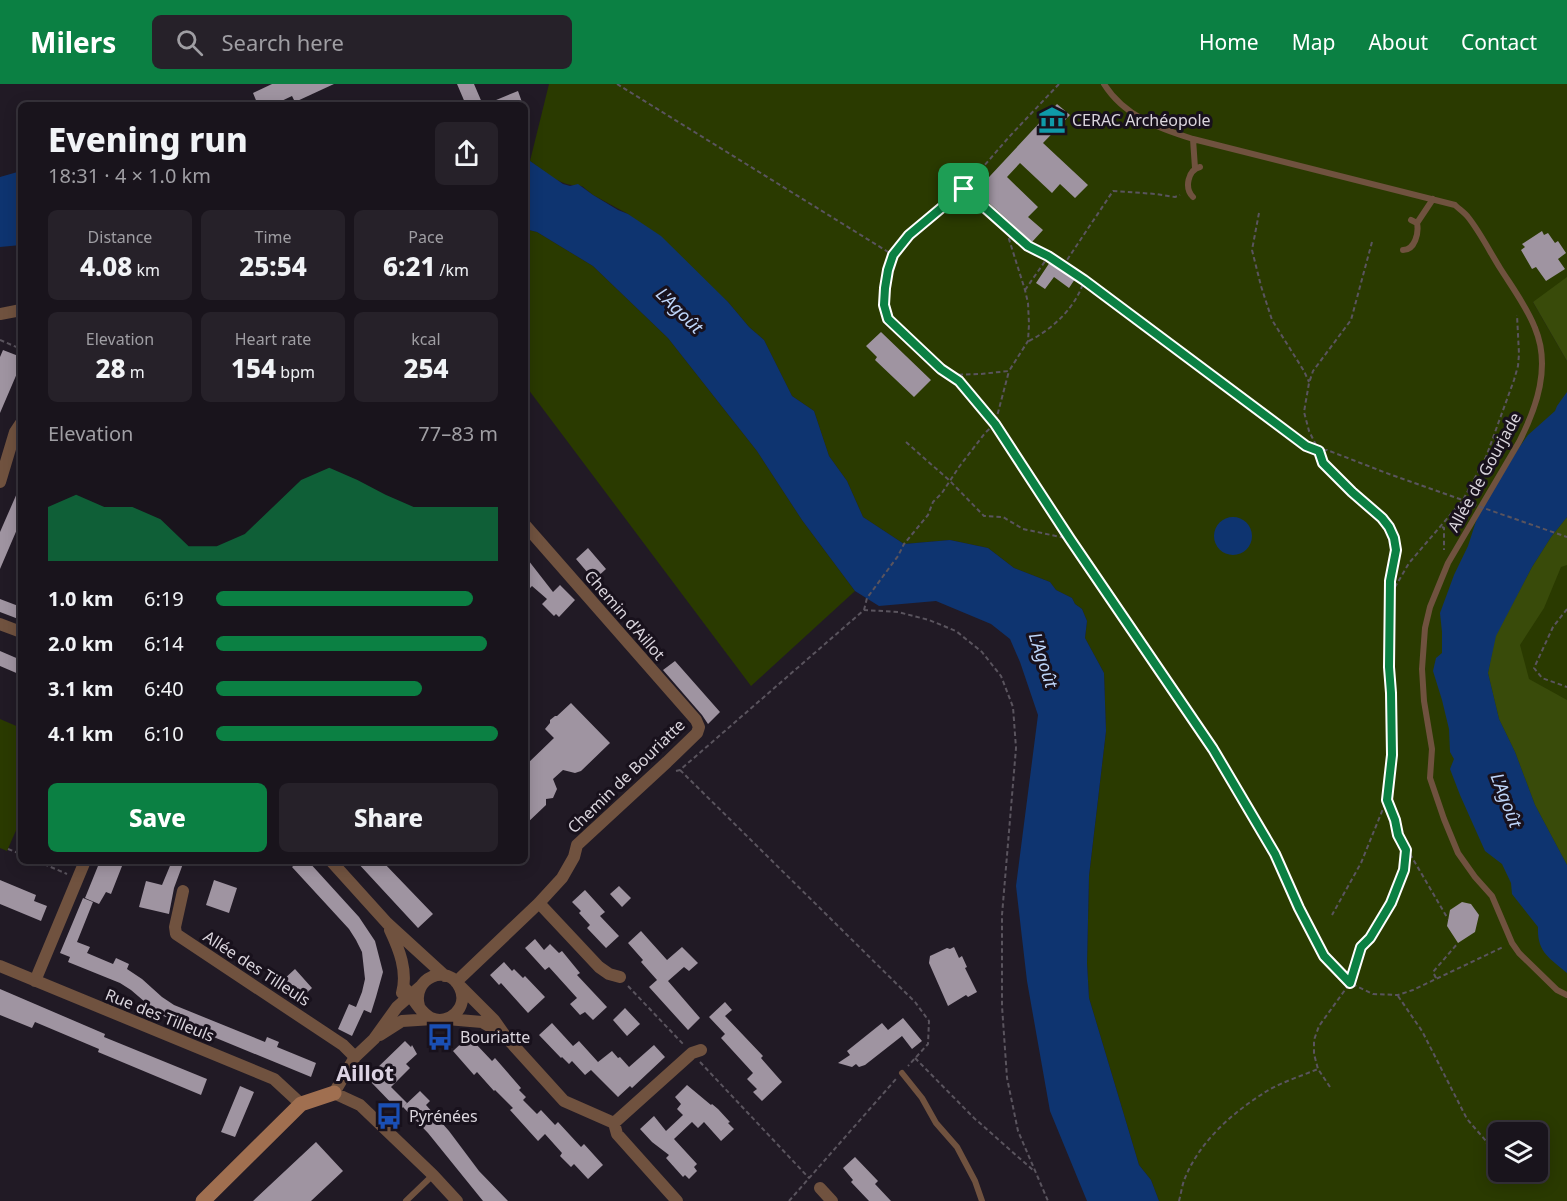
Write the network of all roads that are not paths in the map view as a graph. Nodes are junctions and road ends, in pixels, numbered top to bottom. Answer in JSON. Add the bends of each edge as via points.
{"nodes":[{"id":1,"x":1104,"y":84,"type":"edge"},
{"id":2,"x":1193,"y":139,"type":"junction"},
{"id":3,"x":1191,"y":195,"type":"road end"},
{"id":4,"x":1433,"y":199,"type":"junction"},
{"id":5,"x":1403,"y":250,"type":"dead end"},
{"id":6,"x":18,"y":311,"type":"edge"},
{"id":7,"x":0,"y":314,"type":"edge"},
{"id":8,"x":18,"y":428,"type":"edge"},
{"id":9,"x":0,"y":482,"type":"edge"},
{"id":10,"x":528,"y":528,"type":"edge"},
{"id":11,"x":0,"y":624,"type":"edge"},
{"id":12,"x":18,"y":631,"type":"edge"},
{"id":13,"x":699,"y":727,"type":"joint"},
{"id":14,"x":84,"y":864,"type":"edge"},
{"id":15,"x":334,"y":864,"type":"edge"},
{"id":16,"x":183,"y":891,"type":"dead end"},
{"id":17,"x":539,"y":903,"type":"junction"},
{"id":18,"x":387,"y":923,"type":"junction"},
{"id":19,"x":0,"y":966,"type":"edge"},
{"id":20,"x":445,"y":976,"type":"junction"},
{"id":21,"x":620,"y":977,"type":"road end"},
{"id":22,"x":35,"y":981,"type":"junction"},
{"id":23,"x":456,"y":982,"type":"junction"},
{"id":24,"x":420,"y":986,"type":"junction"},
{"id":25,"x":407,"y":991,"type":"junction"},
{"id":26,"x":1567,"y":995,"type":"edge"},
{"id":27,"x":419,"y":1006,"type":"junction"},
{"id":28,"x":433,"y":1019,"type":"junction"},
{"id":29,"x":447,"y":1019,"type":"junction"},
{"id":30,"x":506,"y":1037,"type":"junction"},
{"id":31,"x":374,"y":1039,"type":"junction"},
{"id":32,"x":696,"y":1051,"type":"road end"},
{"id":33,"x":355,"y":1057,"type":"junction"},
{"id":34,"x":902,"y":1073,"type":"road end"},
{"id":35,"x":334,"y":1093,"type":"junction"},
{"id":36,"x":301,"y":1104,"type":"junction"},
{"id":37,"x":614,"y":1123,"type":"junction"},
{"id":38,"x":433,"y":1175,"type":"junction"},
{"id":39,"x":820,"y":1188,"type":"dead end"},
{"id":40,"x":203,"y":1201,"type":"edge"},
{"id":41,"x":406,"y":1201,"type":"edge"},
{"id":42,"x":458,"y":1201,"type":"edge"},
{"id":43,"x":677,"y":1201,"type":"edge"},
{"id":44,"x":832,"y":1201,"type":"edge"},
{"id":45,"x":982,"y":1201,"type":"edge"}],
"edges":[{"from":1,"to":2,"type":"lane","name":"Allée de Gourjade","via":[[1133,115]]},
{"from":2,"to":3,"type":"lane","via":[[1198,167],[1192,171],[1187,187]]},
{"from":2,"to":4,"type":"lane","name":"Allée de Gourjade"},
{"from":4,"to":5,"type":"lane","via":[[1414,221],[1418,228],[1413,246]]},
{"from":4,"to":26,"type":"lane","name":"Allée de Gourjade","via":[[1455,205],[1468,217],[1524,306],[1535,328],[1542,374],[1538,396],[1519,442],[1448,563],[1430,607],[1422,654],[1432,749],[1430,778],[1458,853],[1492,896],[1512,943],[1557,990]]},
{"from":6,"to":7,"type":"street"},
{"from":8,"to":9,"type":"street"},
{"from":10,"to":13,"type":"street","name":"Chemin d'Aillot"},
{"from":11,"to":12,"type":"street"},
{"from":13,"to":17,"type":"street","name":"Chemin de Bouriatte","via":[[577,845],[562,878]]},
{"from":14,"to":22,"type":"street"},
{"from":15,"to":18,"type":"street"},
{"from":16,"to":33,"type":"street","name":"Allée des Tilleuls","via":[[176,934],[343,1045]]},
{"from":17,"to":21,"type":"street","via":[[599,968]]},
{"from":17,"to":23,"type":"street","name":"Chemin de Bouriatte"},
{"from":18,"to":20,"type":"street"},
{"from":18,"to":25,"type":"street","via":[[401,957]]},
{"from":19,"to":22,"type":"street","name":"Rue des Tilleuls"},
{"from":20,"to":23,"type":"street"},
{"from":20,"to":24,"type":"street","via":[[431,977]]},
{"from":22,"to":36,"type":"street","name":"Rue des Tilleuls","via":[[274,1079]]},
{"from":23,"to":29,"type":"street","via":[[463,997],[455,1015]]},
{"from":23,"to":30,"type":"street"},
{"from":24,"to":25,"type":"street"},
{"from":24,"to":27,"type":"street"},
{"from":25,"to":27,"type":"street"},
{"from":25,"to":31,"type":"street"},
{"from":27,"to":28,"type":"street"},
{"from":28,"to":29,"type":"street"},
{"from":28,"to":31,"type":"street","via":[[402,1021]]},
{"from":29,"to":30,"type":"street","via":[[482,1022]]},
{"from":30,"to":37,"type":"street","via":[[564,1101]]},
{"from":31,"to":33,"type":"street"},
{"from":32,"to":37,"type":"street"},
{"from":33,"to":35,"type":"street"},
{"from":34,"to":45,"type":"lane","via":[[957,1147]]},
{"from":35,"to":36,"type":"street"},
{"from":35,"to":38,"type":"street","via":[[360,1105]]},
{"from":36,"to":40,"type":"street"},
{"from":37,"to":43,"type":"street","via":[[617,1134]]},
{"from":38,"to":41,"type":"lane"},
{"from":38,"to":42,"type":"street"},
{"from":39,"to":44,"type":"street"}]}
